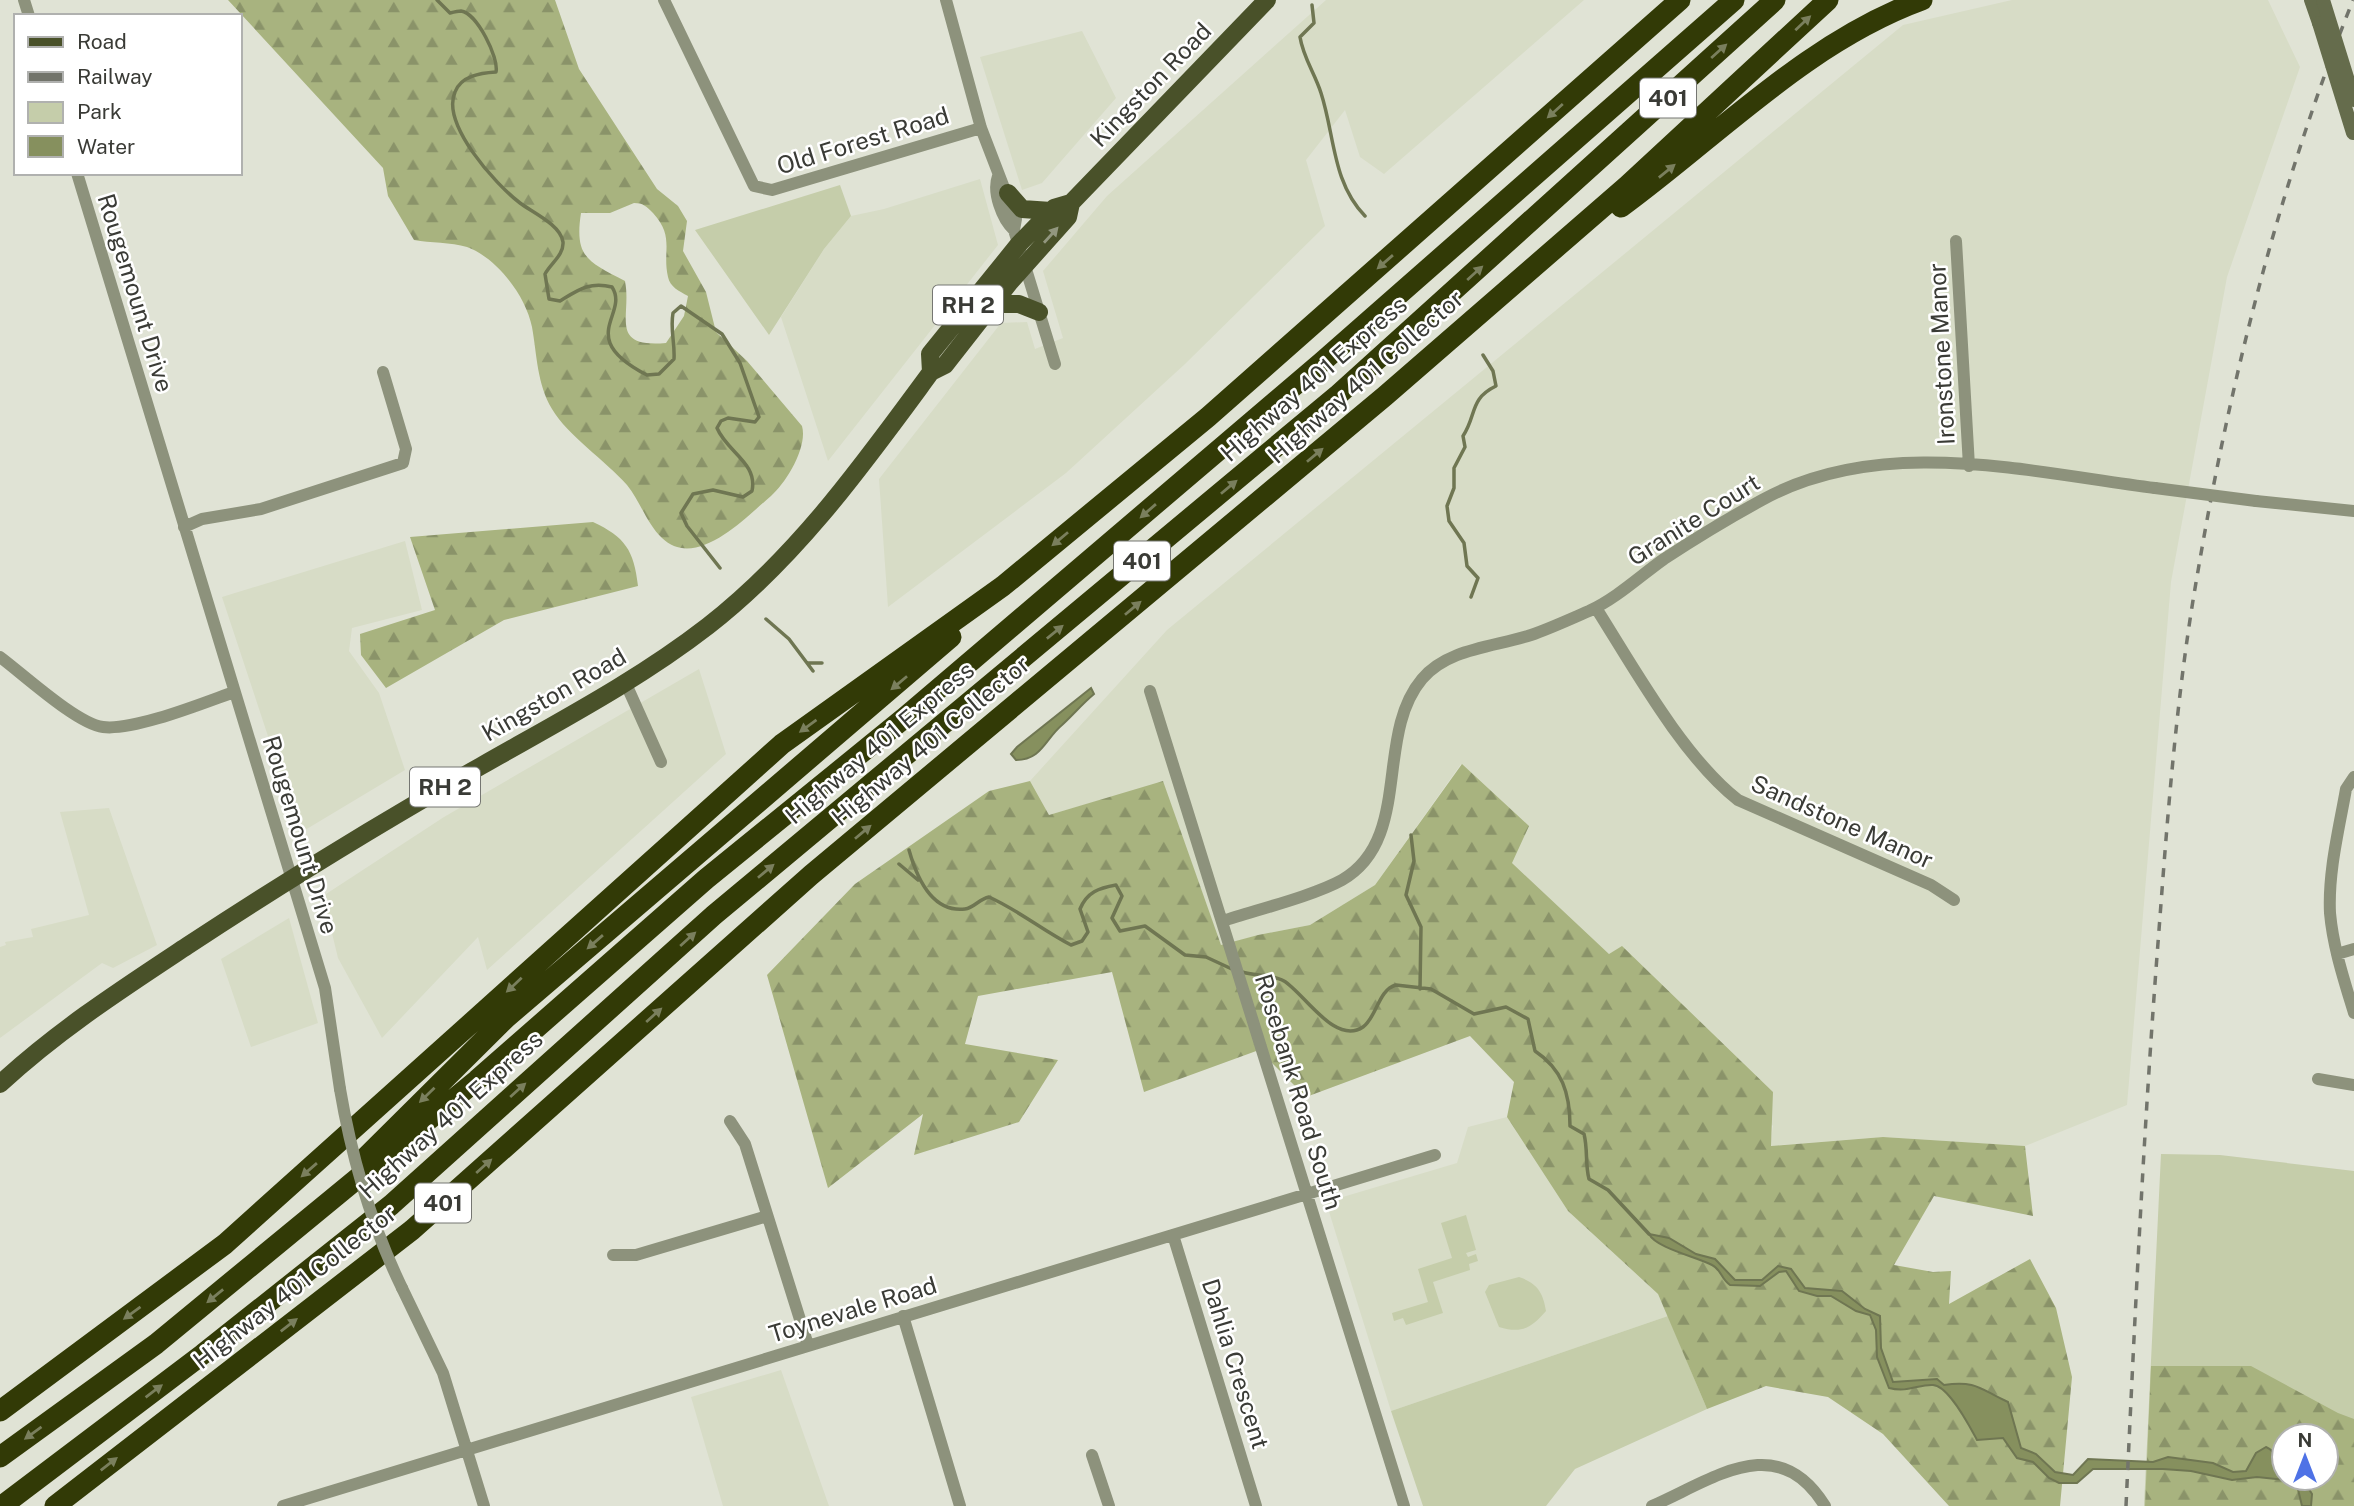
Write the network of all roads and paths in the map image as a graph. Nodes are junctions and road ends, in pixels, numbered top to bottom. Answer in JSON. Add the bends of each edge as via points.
{"nodes":[{"id":1,"x":664,"y":0,"type":"edge"},
{"id":2,"x":946,"y":0,"type":"edge"},
{"id":3,"x":1266,"y":0,"type":"edge"},
{"id":4,"x":1665,"y":0,"type":"edge"},
{"id":5,"x":1681,"y":0,"type":"edge"},
{"id":6,"x":1734,"y":0,"type":"edge"},
{"id":7,"x":1775,"y":0,"type":"edge"},
{"id":8,"x":1828,"y":0,"type":"edge"},
{"id":9,"x":1922,"y":0,"type":"edge"},
{"id":10,"x":2311,"y":0,"type":"edge"},
{"id":11,"x":2323,"y":0,"type":"edge"},
{"id":12,"x":1606,"y":66,"type":"junction"},
{"id":13,"x":2354,"y":100,"type":"edge"},
{"id":14,"x":981,"y":128,"type":"junction"},
{"id":15,"x":2353,"y":135,"type":"edge"},
{"id":16,"x":78,"y":175,"type":"edge"},
{"id":17,"x":998,"y":176,"type":"junction"},
{"id":18,"x":1008,"y":193,"type":"junction"},
{"id":19,"x":1071,"y":203,"type":"junction"},
{"id":20,"x":1051,"y":211,"type":"junction"},
{"id":21,"x":1016,"y":237,"type":"junction"},
{"id":22,"x":1956,"y":240,"type":"dead end"},
{"id":23,"x":1025,"y":264,"type":"junction"},
{"id":24,"x":1495,"y":300,"type":"junction"},
{"id":25,"x":993,"y":304,"type":"junction"},
{"id":26,"x":1039,"y":312,"type":"junction"},
{"id":27,"x":1055,"y":364,"type":"dead end"},
{"id":28,"x":383,"y":372,"type":"dead end"},
{"id":29,"x":931,"y":372,"type":"junction"},
{"id":30,"x":1969,"y":466,"type":"junction"},
{"id":31,"x":2354,"y":511,"type":"edge"},
{"id":32,"x":184,"y":527,"type":"junction"},
{"id":33,"x":1003,"y":586,"type":"junction"},
{"id":34,"x":1596,"y":608,"type":"junction"},
{"id":35,"x":0,"y":657,"type":"edge"},
{"id":36,"x":626,"y":684,"type":"junction"},
{"id":37,"x":1150,"y":691,"type":"dead end"},
{"id":38,"x":234,"y":692,"type":"junction"},
{"id":39,"x":661,"y":762,"type":"dead end"},
{"id":40,"x":2354,"y":777,"type":"edge"},
{"id":41,"x":292,"y":877,"type":"junction"},
{"id":42,"x":1954,"y":900,"type":"dead end"},
{"id":43,"x":1223,"y":921,"type":"junction"},
{"id":44,"x":2354,"y":949,"type":"edge"},
{"id":45,"x":2337,"y":954,"type":"junction"},
{"id":46,"x":2354,"y":1013,"type":"edge"},
{"id":47,"x":2318,"y":1079,"type":"dead end"},
{"id":48,"x":0,"y":1084,"type":"edge"},
{"id":49,"x":2354,"y":1085,"type":"edge"},
{"id":50,"x":730,"y":1121,"type":"dead end"},
{"id":51,"x":1435,"y":1155,"type":"dead end"},
{"id":52,"x":1308,"y":1195,"type":"junction"},
{"id":53,"x":323,"y":1204,"type":"junction"},
{"id":54,"x":767,"y":1216,"type":"junction"},
{"id":55,"x":1172,"y":1235,"type":"junction"},
{"id":56,"x":613,"y":1255,"type":"dead end"},
{"id":57,"x":902,"y":1317,"type":"junction"},
{"id":58,"x":807,"y":1345,"type":"junction"},
{"id":59,"x":0,"y":1411,"type":"edge"},
{"id":60,"x":467,"y":1450,"type":"junction"},
{"id":61,"x":1092,"y":1455,"type":"dead end"},
{"id":62,"x":0,"y":1457,"type":"edge"},
{"id":63,"x":324,"y":1500,"type":"edge"},
{"id":64,"x":1676,"y":1501,"type":"edge"},
{"id":65,"x":2,"y":1506,"type":"edge"},
{"id":66,"x":55,"y":1506,"type":"edge"},
{"id":67,"x":283,"y":1506,"type":"edge"},
{"id":68,"x":484,"y":1506,"type":"edge"},
{"id":69,"x":960,"y":1506,"type":"edge"},
{"id":70,"x":1109,"y":1506,"type":"edge"},
{"id":71,"x":1256,"y":1506,"type":"edge"},
{"id":72,"x":1404,"y":1506,"type":"edge"},
{"id":73,"x":1652,"y":1506,"type":"edge"},
{"id":74,"x":1825,"y":1506,"type":"edge"}],
"edges":[{"from":1,"to":14,"type":"street","name":"Old Forest Road","via":[[754,187],[772,190]]},
{"from":2,"to":14,"type":"street"},
{"from":3,"to":19,"type":"main road","name":"Kingston Road","number":"RH 2"},
{"from":4,"to":12,"type":"highway"},
{"from":5,"to":12,"type":"highway","number":"401"},
{"from":6,"to":53,"type":"highway","name":"Highway 401 Express","number":"401","one_way":true,"via":[[1108,545],[706,878],[477,1080]]},
{"from":65,"to":7,"type":"highway","name":"Highway 401 Express","number":"401","one_way":true,"via":[[391,1205],[714,915],[1339,394]]},
{"from":24,"to":8,"type":"highway","name":"Highway 401 Collector","number":"401","one_way":true,"via":[[1627,186]]},
{"from":24,"to":9,"type":"highway","one_way":true,"via":[[1790,74],[1855,32]]},
{"from":10,"to":15,"type":"main road","bridge":true},
{"from":11,"to":13,"type":"main road","bridge":true},
{"from":12,"to":33,"type":"highway","number":"401","one_way":true,"via":[[1208,417]]},
{"from":14,"to":17,"type":"street"},
{"from":16,"to":32,"type":"street","name":"Rougemount Drive"},
{"from":17,"to":18,"type":"street"},
{"from":17,"to":21,"type":"street","via":[[994,185],[1006,223]]},
{"from":18,"to":20,"type":"main road","via":[[1022,209]]},
{"from":18,"to":21,"type":"street"},
{"from":19,"to":20,"type":"main road","name":"Kingston Road","number":"RH 2"},
{"from":23,"to":19,"type":"main road","name":"Kingston Road","number":"RH 2","one_way":true,"via":[[1068,217]]},
{"from":20,"to":21,"type":"main road","name":"Kingston Road","number":"RH 2"},
{"from":21,"to":23,"type":"street"},
{"from":21,"to":29,"type":"main road","name":"Kingston Road","number":"RH 2","via":[[930,354]]},
{"from":22,"to":30,"type":"street","name":"Ironstone Manor"},
{"from":23,"to":25,"type":"main road","name":"Kingston Road","number":"RH 2"},
{"from":23,"to":26,"type":"street"},
{"from":66,"to":24,"type":"highway","name":"Highway 401 Collector","number":"401","one_way":true,"via":[[412,1230],[811,875]]},
{"from":25,"to":26,"type":"main road","via":[[1019,304]]},
{"from":25,"to":29,"type":"main road","name":"Kingston Road","number":"RH 2","via":[[945,365]]},
{"from":26,"to":27,"type":"street"},
{"from":28,"to":32,"type":"street","via":[[406,449],[402,463],[261,509],[202,519]]},
{"from":29,"to":36,"type":"main road","name":"Kingston Road","number":"RH 2","via":[[804,537],[709,625]]},
{"from":30,"to":31,"type":"street","name":"Granite Court","bridge":true},
{"from":30,"to":34,"type":"street","name":"Granite Court","via":[[1880,463],[1799,483],[1664,559]]},
{"from":32,"to":38,"type":"street","name":"Rougemount Drive"},
{"from":33,"to":53,"type":"highway","one_way":true,"via":[[931,656],[506,1018],[382,1139]]},
{"from":33,"to":59,"type":"highway","number":"401","one_way":true,"via":[[782,744],[225,1244]]},
{"from":34,"to":42,"type":"street","name":"Sandstone Manor","via":[[1697,762],[1718,784],[1738,800],[1931,885]]},
{"from":34,"to":43,"type":"street","name":"Granite Court","via":[[1531,635],[1451,657],[1423,678],[1404,706],[1384,827],[1368,856],[1343,880]]},
{"from":35,"to":38,"type":"street","via":[[79,717],[101,727],[125,727]]},
{"from":36,"to":39,"type":"street"},
{"from":36,"to":41,"type":"main road","name":"Kingston Road","number":"RH 2"},
{"from":37,"to":43,"type":"street","name":"Rosebank Road South"},
{"from":38,"to":41,"type":"street","name":"Rougemount Drive"},
{"from":40,"to":45,"type":"street","via":[[2346,789],[2331,877],[2330,912]]},
{"from":41,"to":48,"type":"main road","name":"Kingston Road","number":"RH 2","via":[[114,994]]},
{"from":41,"to":60,"type":"street","name":"Rougemount Drive","bridge":true,"via":[[326,988],[340,1090],[369,1213],[443,1373]]},
{"from":43,"to":52,"type":"street","name":"Rosebank Road South"},
{"from":44,"to":45,"type":"street"},
{"from":45,"to":46,"type":"street"},
{"from":47,"to":49,"type":"street"},
{"from":50,"to":54,"type":"street","via":[[745,1144]]},
{"from":51,"to":52,"type":"street","name":"Toynevale Road"},
{"from":52,"to":55,"type":"street","name":"Toynevale Road"},
{"from":52,"to":72,"type":"street","name":"Rosebank Road South"},
{"from":53,"to":62,"type":"highway","name":"Highway 401 Express","number":"401","one_way":true,"via":[[156,1344]]},
{"from":54,"to":56,"type":"street","via":[[636,1255]]},
{"from":54,"to":58,"type":"street"},
{"from":55,"to":57,"type":"street","name":"Toynevale Road"},
{"from":55,"to":71,"type":"street","name":"Dahlia Crescent"},
{"from":57,"to":58,"type":"street","name":"Toynevale Road"},
{"from":57,"to":69,"type":"street"},
{"from":58,"to":60,"type":"street","name":"Toynevale Road"},
{"from":60,"to":63,"type":"street","name":"Toynevale Road"},
{"from":60,"to":68,"type":"street","name":"Rougemount Drive"},
{"from":61,"to":70,"type":"street"},
{"from":63,"to":67,"type":"street","name":"Toynevale Road"},
{"from":64,"to":73,"type":"street"},
{"from":64,"to":74,"type":"street","via":[[1746,1464],[1768,1464],[1791,1470]]}]}
